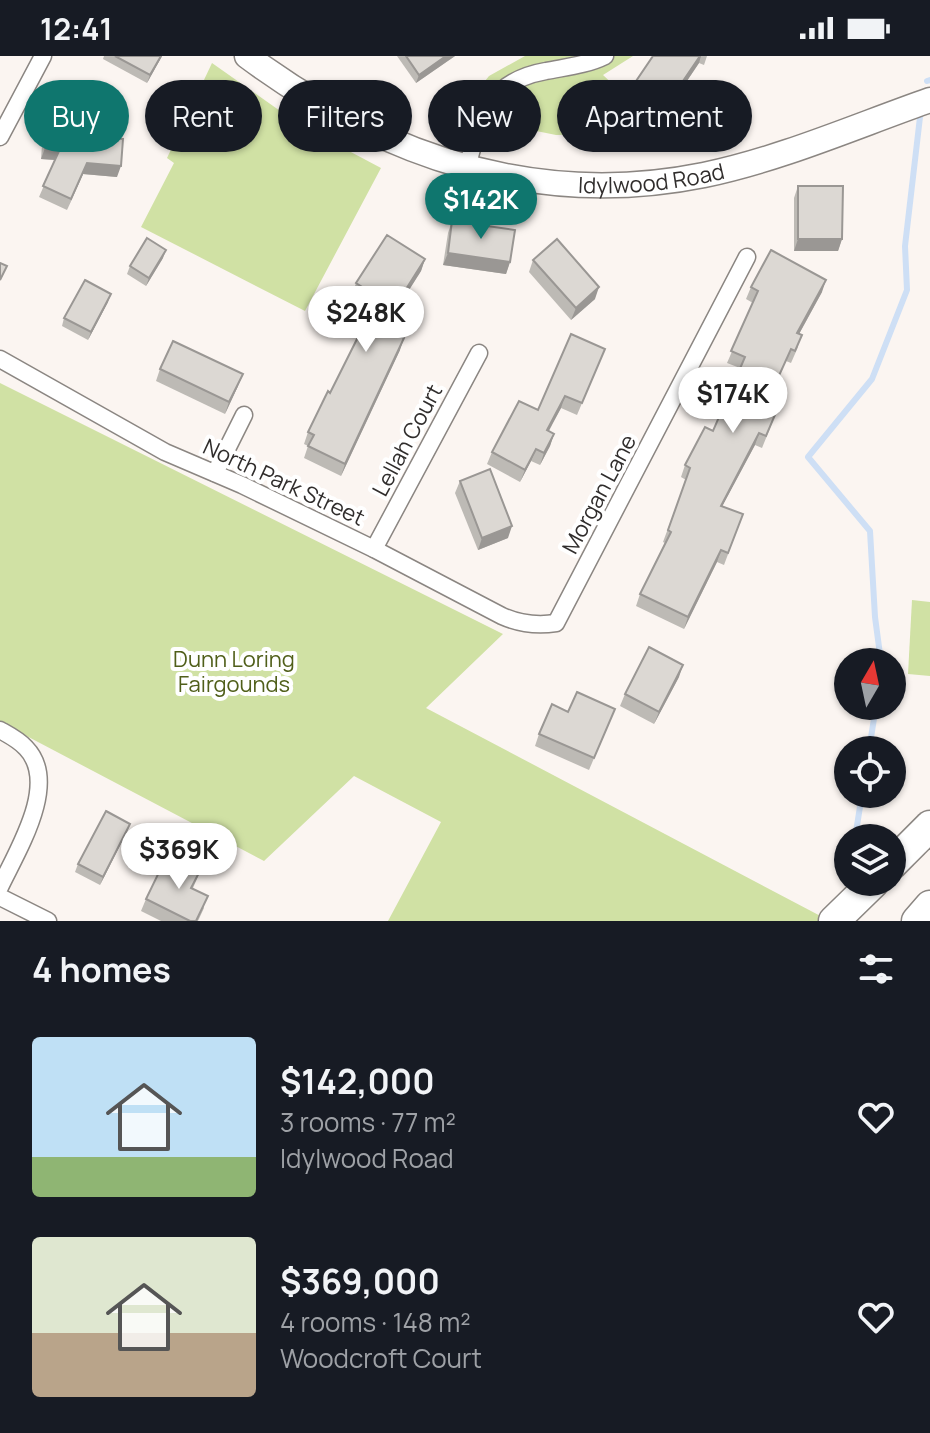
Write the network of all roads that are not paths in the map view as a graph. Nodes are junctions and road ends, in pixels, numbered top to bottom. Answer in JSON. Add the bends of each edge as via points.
{"nodes":[{"id":1,"x":43,"y":56,"type":"edge"},
{"id":2,"x":247,"y":56,"type":"edge"},
{"id":3,"x":605,"y":56,"type":"edge"},
{"id":4,"x":930,"y":100,"type":"edge"},
{"id":5,"x":0,"y":137,"type":"edge"},
{"id":6,"x":467,"y":168,"type":"junction"},
{"id":7,"x":747,"y":257,"type":"dead end"},
{"id":8,"x":479,"y":353,"type":"dead end"},
{"id":9,"x":0,"y":359,"type":"edge"},
{"id":10,"x":244,"y":415,"type":"dead end"},
{"id":11,"x":215,"y":473,"type":"junction"},
{"id":12,"x":374,"y":549,"type":"junction"},
{"id":13,"x":556,"y":623,"type":"joint"},
{"id":14,"x":0,"y":730,"type":"edge"},
{"id":15,"x":930,"y":826,"type":"edge"},
{"id":16,"x":906,"y":850,"type":"edge"},
{"id":17,"x":0,"y":887,"type":"edge"},
{"id":18,"x":860,"y":896,"type":"edge"},
{"id":19,"x":0,"y":897,"type":"edge"},
{"id":20,"x":930,"y":906,"type":"edge"},
{"id":21,"x":48,"y":921,"type":"edge"},
{"id":22,"x":834,"y":921,"type":"edge"},
{"id":23,"x":917,"y":921,"type":"edge"}],
"edges":[{"from":1,"to":5,"type":"street"},
{"from":2,"to":6,"type":"main road","name":"Idylwood Road","via":[[361,126]]},
{"from":3,"to":6,"type":"street","via":[[519,76],[504,86],[484,114]]},
{"from":4,"to":6,"type":"main road","name":"Idylwood Road","via":[[747,164],[655,183],[559,185]]},
{"from":7,"to":13,"type":"street","name":"Morgan Lane"},
{"from":8,"to":12,"type":"street","name":"Lellah Court"},
{"from":9,"to":11,"type":"street","name":"North Park Street","via":[[165,452]]},
{"from":10,"to":11,"type":"street"},
{"from":11,"to":12,"type":"street","name":"North Park Street"},
{"from":12,"to":13,"type":"street","name":"North Park Street","via":[[510,619],[532,625]]},
{"from":14,"to":17,"type":"street","via":[[27,748],[40,775],[28,828]]},
{"from":15,"to":16,"type":"highway"},
{"from":18,"to":22,"type":"highway"},
{"from":19,"to":21,"type":"street"},
{"from":20,"to":23,"type":"highway"}]}
